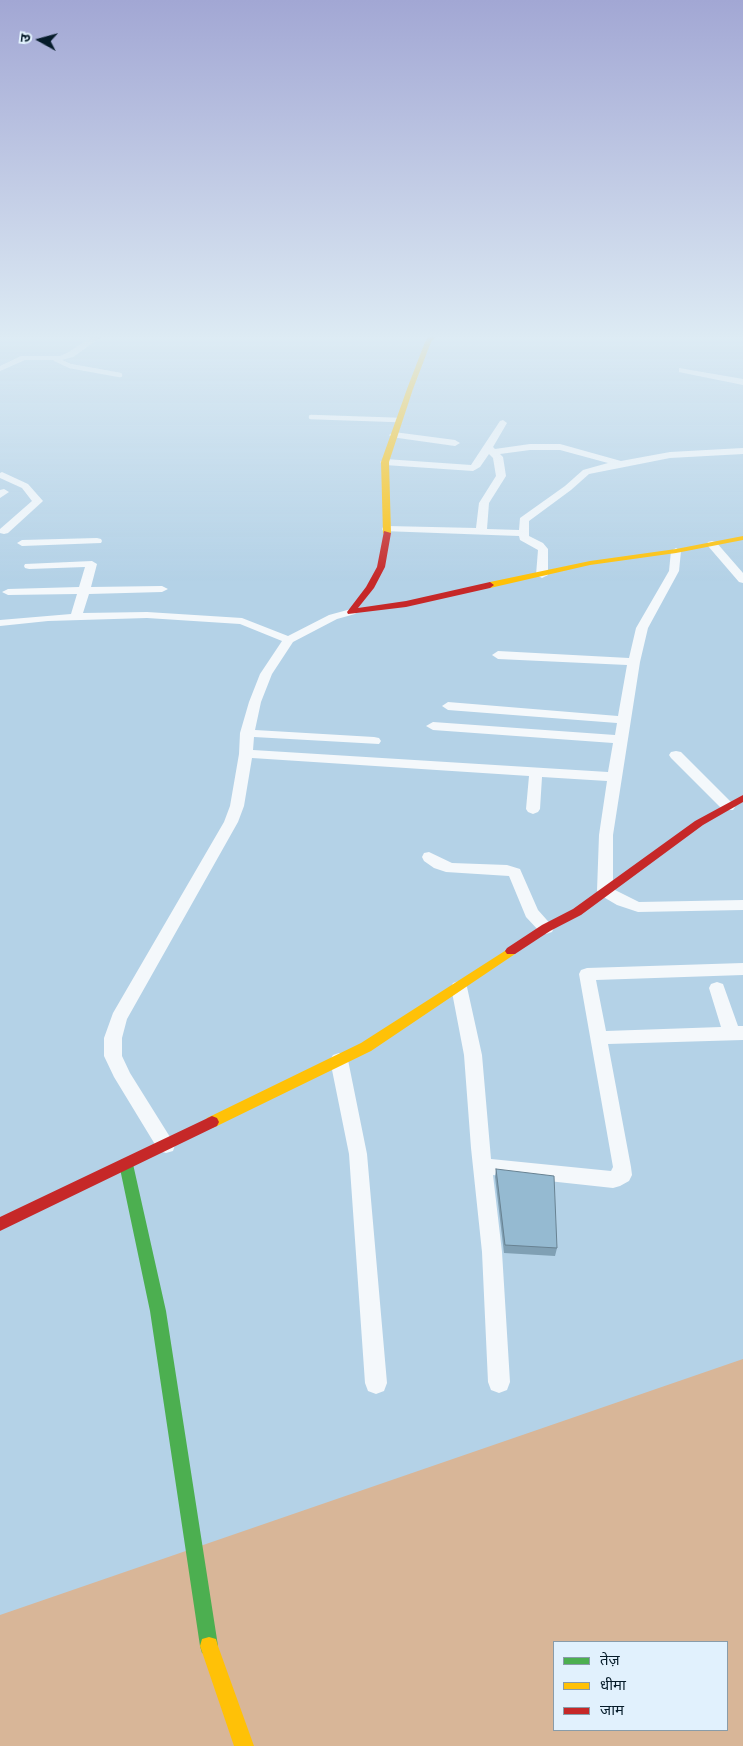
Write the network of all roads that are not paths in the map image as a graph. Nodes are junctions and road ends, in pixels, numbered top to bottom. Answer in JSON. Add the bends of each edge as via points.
{"nodes":[{"id":1,"x":354,"y":418,"type":"edge"},
{"id":2,"x":399,"y":420,"type":"joint"},
{"id":3,"x":503,"y":423,"type":"dead end"},
{"id":4,"x":394,"y":435,"type":"junction"},
{"id":5,"x":455,"y":443,"type":"dead end"},
{"id":6,"x":491,"y":450,"type":"junction"},
{"id":7,"x":743,"y":451,"type":"edge"},
{"id":8,"x":385,"y":462,"type":"junction"},
{"id":9,"x":620,"y":464,"type":"junction"},
{"id":10,"x":1,"y":475,"type":"edge"},
{"id":11,"x":0,"y":517,"type":"edge"},
{"id":12,"x":15,"y":521,"type":"junction"},
{"id":13,"x":387,"y":529,"type":"junction"},
{"id":14,"x":4,"y":531,"type":"dead end"},
{"id":15,"x":481,"y":533,"type":"junction"},
{"id":16,"x":524,"y":533,"type":"junction"},
{"id":17,"x":743,"y":538,"type":"edge"},
{"id":18,"x":22,"y":543,"type":"dead end"},
{"id":19,"x":712,"y":544,"type":"junction"},
{"id":20,"x":96,"y":549,"type":"junction"},
{"id":21,"x":676,"y":550,"type":"junction"},
{"id":22,"x":29,"y":566,"type":"dead end"},
{"id":23,"x":542,"y":575,"type":"junction"},
{"id":24,"x":743,"y":580,"type":"edge"},
{"id":25,"x":162,"y":589,"type":"dead end"},
{"id":26,"x":84,"y":590,"type":"junction"},
{"id":27,"x":8,"y":592,"type":"dead end"},
{"id":28,"x":351,"y":612,"type":"junction"},
{"id":29,"x":76,"y":617,"type":"junction"},
{"id":30,"x":0,"y":623,"type":"edge"},
{"id":31,"x":289,"y":640,"type":"junction"},
{"id":32,"x":498,"y":655,"type":"dead end"},
{"id":33,"x":634,"y":662,"type":"junction"},
{"id":34,"x":448,"y":706,"type":"dead end"},
{"id":35,"x":624,"y":720,"type":"junction"},
{"id":36,"x":433,"y":726,"type":"dead end"},
{"id":37,"x":248,"y":733,"type":"junction"},
{"id":38,"x":620,"y":740,"type":"junction"},
{"id":39,"x":374,"y":741,"type":"dead end"},
{"id":40,"x":246,"y":754,"type":"junction"},
{"id":41,"x":676,"y":755,"type":"dead end"},
{"id":42,"x":536,"y":772,"type":"junction"},
{"id":43,"x":614,"y":777,"type":"junction"},
{"id":44,"x":743,"y":798,"type":"edge"},
{"id":45,"x":728,"y":807,"type":"junction"},
{"id":46,"x":533,"y":809,"type":"dead end"},
{"id":47,"x":429,"y":857,"type":"dead end"},
{"id":48,"x":606,"y":891,"type":"junction"},
{"id":49,"x":743,"y":905,"type":"edge"},
{"id":50,"x":546,"y":928,"type":"junction"},
{"id":51,"x":743,"y":969,"type":"edge"},
{"id":52,"x":459,"y":987,"type":"junction"},
{"id":53,"x":717,"y":988,"type":"dead end"},
{"id":54,"x":738,"y":1033,"type":"edge"},
{"id":55,"x":599,"y":1038,"type":"junction"},
{"id":56,"x":338,"y":1060,"type":"junction"},
{"id":57,"x":166,"y":1145,"type":"junction"},
{"id":58,"x":126,"y":1164,"type":"junction"},
{"id":59,"x":482,"y":1166,"type":"junction"},
{"id":60,"x":0,"y":1224,"type":"edge"},
{"id":61,"x":376,"y":1382,"type":"dead end"},
{"id":62,"x":499,"y":1382,"type":"dead end"},
{"id":63,"x":244,"y":1746,"type":"edge"}],
"edges":[{"from":1,"to":2,"type":"lane"},
{"from":2,"to":4,"type":"street"},
{"from":3,"to":6,"type":"street"},
{"from":4,"to":5,"type":"street"},
{"from":4,"to":8,"type":"street"},
{"from":6,"to":8,"type":"street","via":[[473,468]]},
{"from":6,"to":9,"type":"street","via":[[560,447]]},
{"from":6,"to":15,"type":"street","via":[[498,457],[501,476],[484,503]]},
{"from":7,"to":9,"type":"street","via":[[670,455]]},
{"from":8,"to":13,"type":"street"},
{"from":9,"to":16,"type":"street","via":[[586,472],[563,493],[527,517],[523,524]]},
{"from":10,"to":12,"type":"street","via":[[25,486],[38,501]]},
{"from":11,"to":12,"type":"street"},
{"from":12,"to":14,"type":"street"},
{"from":13,"to":15,"type":"street"},
{"from":13,"to":28,"type":"street","via":[[381,567]]},
{"from":15,"to":16,"type":"street"},
{"from":16,"to":23,"type":"street","via":[[526,540],[543,549]]},
{"from":17,"to":19,"type":"street"},
{"from":18,"to":20,"type":"street"},
{"from":19,"to":21,"type":"street"},
{"from":19,"to":24,"type":"street"},
{"from":20,"to":22,"type":"street"},
{"from":20,"to":26,"type":"street"},
{"from":21,"to":23,"type":"street","via":[[590,563]]},
{"from":21,"to":33,"type":"street","via":[[674,571],[642,628]]},
{"from":23,"to":28,"type":"street","via":[[406,604]]},
{"from":25,"to":26,"type":"street"},
{"from":26,"to":27,"type":"street"},
{"from":26,"to":29,"type":"street"},
{"from":28,"to":31,"type":"street","via":[[333,617]]},
{"from":29,"to":30,"type":"street"},
{"from":29,"to":31,"type":"street","via":[[147,615],[242,621]]},
{"from":31,"to":37,"type":"street","via":[[266,674]]},
{"from":32,"to":33,"type":"street"},
{"from":33,"to":35,"type":"street"},
{"from":34,"to":35,"type":"street"},
{"from":35,"to":38,"type":"street"},
{"from":36,"to":38,"type":"street"},
{"from":37,"to":39,"type":"street"},
{"from":37,"to":40,"type":"street"},
{"from":38,"to":43,"type":"street"},
{"from":40,"to":42,"type":"street"},
{"from":40,"to":57,"type":"street","via":[[237,806],[220,844],[119,1018],[113,1038],[113,1056],[123,1077]]},
{"from":41,"to":45,"type":"street"},
{"from":42,"to":43,"type":"street"},
{"from":42,"to":46,"type":"street"},
{"from":43,"to":48,"type":"street","via":[[606,834]]},
{"from":44,"to":45,"type":"street"},
{"from":45,"to":48,"type":"street","via":[[699,823]]},
{"from":47,"to":50,"type":"street","via":[[451,868],[515,873],[531,913]]},
{"from":48,"to":49,"type":"street","via":[[638,908]]},
{"from":48,"to":50,"type":"street","via":[[577,912]]},
{"from":50,"to":52,"type":"street"},
{"from":51,"to":55,"type":"street","via":[[587,974]]},
{"from":52,"to":56,"type":"street","via":[[366,1047]]},
{"from":52,"to":59,"type":"street","via":[[473,1055]]},
{"from":53,"to":54,"type":"street"},
{"from":54,"to":55,"type":"street"},
{"from":55,"to":59,"type":"street","via":[[622,1175],[613,1180]]},
{"from":56,"to":57,"type":"street"},
{"from":56,"to":61,"type":"street","via":[[358,1154]]},
{"from":57,"to":58,"type":"street"},
{"from":58,"to":60,"type":"street"},
{"from":58,"to":63,"type":"street","via":[[158,1311],[210,1653]]},
{"from":59,"to":62,"type":"street","via":[[492,1252]]}]}
